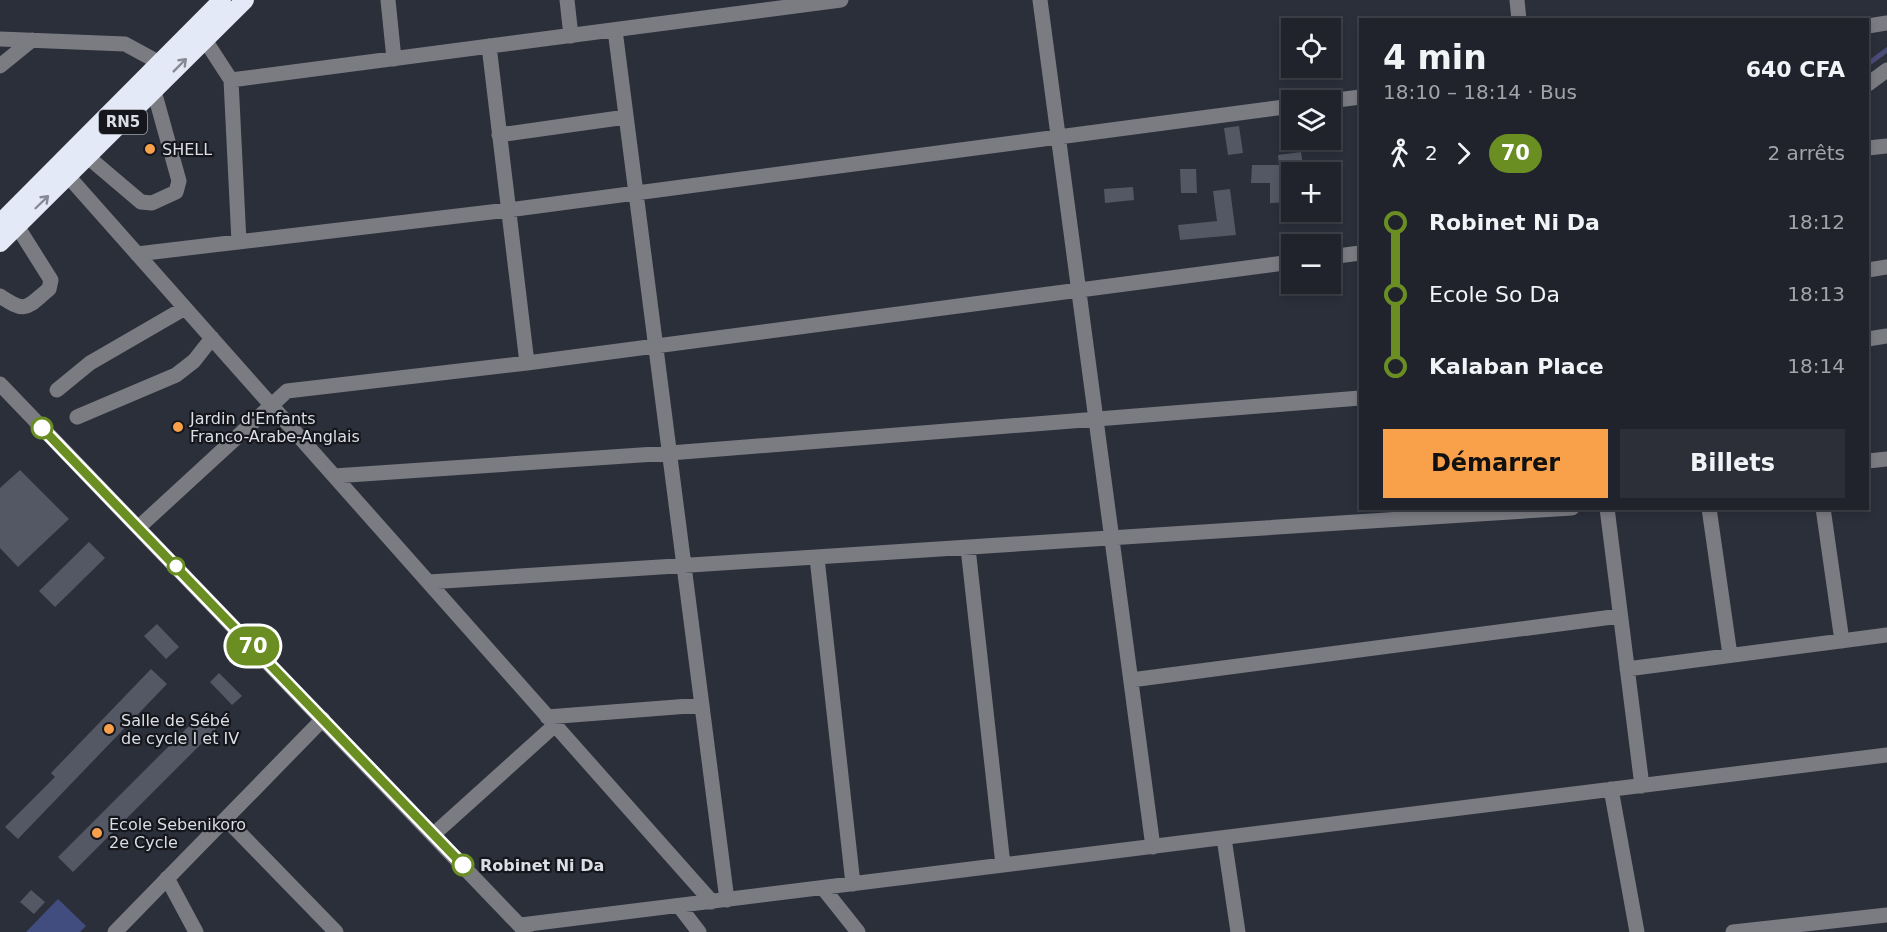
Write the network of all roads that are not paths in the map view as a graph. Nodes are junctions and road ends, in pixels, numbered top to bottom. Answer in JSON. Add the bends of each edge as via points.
{"nodes":[{"id":1,"x":222,"y":0,"type":"edge"},
{"id":2,"x":245,"y":0,"type":"edge"},
{"id":3,"x":388,"y":0,"type":"edge"},
{"id":4,"x":567,"y":0,"type":"edge"},
{"id":5,"x":841,"y":0,"type":"edge"},
{"id":6,"x":1040,"y":0,"type":"edge"},
{"id":7,"x":1517,"y":0,"type":"edge"},
{"id":8,"x":1519,"y":18,"type":"edge"},
{"id":9,"x":1887,"y":23,"type":"edge"},
{"id":10,"x":1869,"y":26,"type":"edge"},
{"id":11,"x":615,"y":30,"type":"junction"},
{"id":12,"x":571,"y":36,"type":"junction"},
{"id":13,"x":0,"y":39,"type":"edge"},
{"id":14,"x":32,"y":40,"type":"junction"},
{"id":15,"x":205,"y":40,"type":"junction"},
{"id":16,"x":489,"y":46,"type":"junction"},
{"id":17,"x":394,"y":59,"type":"junction"},
{"id":18,"x":160,"y":63,"type":"junction"},
{"id":19,"x":0,"y":66,"type":"edge"},
{"id":20,"x":1887,"y":70,"type":"edge"},
{"id":21,"x":231,"y":80,"type":"junction"},
{"id":22,"x":1869,"y":83,"type":"edge"},
{"id":23,"x":154,"y":91,"type":"junction"},
{"id":24,"x":1359,"y":97,"type":"edge"},
{"id":25,"x":1341,"y":100,"type":"edge"},
{"id":26,"x":1281,"y":107,"type":"edge"},
{"id":27,"x":626,"y":117,"type":"junction"},
{"id":28,"x":499,"y":135,"type":"junction"},
{"id":29,"x":1058,"y":137,"type":"junction"},
{"id":30,"x":1887,"y":146,"type":"edge"},
{"id":31,"x":1869,"y":148,"type":"edge"},
{"id":32,"x":87,"y":157,"type":"junction"},
{"id":33,"x":68,"y":176,"type":"junction"},
{"id":34,"x":636,"y":193,"type":"junction"},
{"id":35,"x":508,"y":210,"type":"junction"},
{"id":36,"x":9,"y":224,"type":"edge"},
{"id":37,"x":239,"y":242,"type":"junction"},
{"id":38,"x":0,"y":243,"type":"edge"},
{"id":39,"x":1359,"y":253,"type":"edge"},
{"id":40,"x":137,"y":254,"type":"junction"},
{"id":41,"x":1341,"y":256,"type":"edge"},
{"id":42,"x":1281,"y":263,"type":"edge"},
{"id":43,"x":1887,"y":267,"type":"edge"},
{"id":44,"x":1869,"y":270,"type":"edge"},
{"id":45,"x":1079,"y":291,"type":"junction"},
{"id":46,"x":0,"y":296,"type":"edge"},
{"id":47,"x":185,"y":308,"type":"junction"},
{"id":48,"x":1887,"y":336,"type":"edge"},
{"id":49,"x":212,"y":338,"type":"junction"},
{"id":50,"x":1869,"y":339,"type":"edge"},
{"id":51,"x":656,"y":347,"type":"junction"},
{"id":52,"x":527,"y":363,"type":"junction"},
{"id":53,"x":0,"y":384,"type":"edge"},
{"id":54,"x":57,"y":390,"type":"dead end"},
{"id":55,"x":1359,"y":398,"type":"edge"},
{"id":56,"x":272,"y":405,"type":"junction"},
{"id":57,"x":77,"y":417,"type":"dead end"},
{"id":58,"x":1096,"y":419,"type":"junction"},
{"id":59,"x":670,"y":453,"type":"junction"},
{"id":60,"x":1887,"y":459,"type":"edge"},
{"id":61,"x":1869,"y":461,"type":"edge"},
{"id":62,"x":334,"y":476,"type":"junction"},
{"id":63,"x":1542,"y":510,"type":"edge"},
{"id":64,"x":1607,"y":510,"type":"edge"},
{"id":65,"x":1709,"y":510,"type":"edge"},
{"id":66,"x":1823,"y":510,"type":"edge"},
{"id":67,"x":139,"y":527,"type":"junction"},
{"id":68,"x":1113,"y":539,"type":"junction"},
{"id":69,"x":968,"y":548,"type":"junction"},
{"id":70,"x":817,"y":558,"type":"junction"},
{"id":71,"x":685,"y":566,"type":"junction"},
{"id":72,"x":429,"y":582,"type":"junction"},
{"id":73,"x":1620,"y":616,"type":"junction"},
{"id":74,"x":1887,"y":635,"type":"edge"},
{"id":75,"x":1842,"y":641,"type":"junction"},
{"id":76,"x":1730,"y":655,"type":"junction"},
{"id":77,"x":1627,"y":669,"type":"junction"},
{"id":78,"x":1131,"y":680,"type":"junction"},
{"id":79,"x":702,"y":705,"type":"junction"},
{"id":80,"x":323,"y":719,"type":"junction"},
{"id":81,"x":551,"y":721,"type":"junction"},
{"id":82,"x":1887,"y":755,"type":"edge"},
{"id":83,"x":1642,"y":786,"type":"junction"},
{"id":84,"x":1611,"y":789,"type":"junction"},
{"id":85,"x":226,"y":819,"type":"junction"},
{"id":86,"x":434,"y":834,"type":"junction"},
{"id":87,"x":1224,"y":838,"type":"junction"},
{"id":88,"x":1153,"y":847,"type":"junction"},
{"id":89,"x":1004,"y":865,"type":"junction"},
{"id":90,"x":167,"y":878,"type":"junction"},
{"id":91,"x":853,"y":884,"type":"junction"},
{"id":92,"x":823,"y":888,"type":"junction"},
{"id":93,"x":720,"y":901,"type":"junction"},
{"id":94,"x":678,"y":906,"type":"junction"},
{"id":95,"x":1887,"y":915,"type":"edge"},
{"id":96,"x":523,"y":929,"type":"edge"},
{"id":97,"x":115,"y":932,"type":"edge"},
{"id":98,"x":196,"y":932,"type":"edge"},
{"id":99,"x":336,"y":932,"type":"edge"},
{"id":100,"x":699,"y":932,"type":"edge"},
{"id":101,"x":858,"y":932,"type":"edge"},
{"id":102,"x":1238,"y":932,"type":"edge"},
{"id":103,"x":1637,"y":932,"type":"edge"},
{"id":104,"x":1732,"y":932,"type":"edge"}],
"edges":[{"from":1,"to":18,"type":"highway","number":"RN5"},
{"from":2,"to":15,"type":"highway","number":"RN5"},
{"from":3,"to":17,"type":"street"},
{"from":4,"to":12,"type":"street"},
{"from":5,"to":11,"type":"street"},
{"from":6,"to":29,"type":"street"},
{"from":7,"to":8,"type":"street"},
{"from":9,"to":10,"type":"street"},
{"from":11,"to":12,"type":"street"},
{"from":11,"to":27,"type":"street"},
{"from":12,"to":16,"type":"street"},
{"from":13,"to":14,"type":"street"},
{"from":14,"to":18,"type":"street","via":[[126,44]]},
{"from":14,"to":19,"type":"street"},
{"from":15,"to":21,"type":"street"},
{"from":23,"to":15,"type":"highway","number":"RN5","one_way":true},
{"from":16,"to":17,"type":"street"},
{"from":16,"to":28,"type":"street"},
{"from":17,"to":21,"type":"street"},
{"from":18,"to":36,"type":"highway","number":"RN5"},
{"from":20,"to":22,"type":"street"},
{"from":21,"to":37,"type":"street"},
{"from":23,"to":32,"type":"highway","number":"RN5"},
{"from":23,"to":32,"type":"street","via":[[179,180],[176,192],[152,204],[141,202]]},
{"from":24,"to":25,"type":"street"},
{"from":26,"to":29,"type":"street"},
{"from":27,"to":28,"type":"street"},
{"from":27,"to":34,"type":"street"},
{"from":28,"to":35,"type":"street"},
{"from":29,"to":34,"type":"street"},
{"from":29,"to":45,"type":"street"},
{"from":30,"to":31,"type":"street"},
{"from":32,"to":33,"type":"highway","number":"RN5"},
{"from":36,"to":33,"type":"highway","number":"RN5","one_way":true},
{"from":33,"to":40,"type":"street"},
{"from":34,"to":35,"type":"street"},
{"from":34,"to":51,"type":"street"},
{"from":35,"to":37,"type":"street"},
{"from":35,"to":52,"type":"street"},
{"from":36,"to":38,"type":"highway","number":"RN5"},
{"from":36,"to":46,"type":"street","via":[[51,285],[24,308]]},
{"from":37,"to":40,"type":"street"},
{"from":39,"to":41,"type":"street"},
{"from":40,"to":47,"type":"street"},
{"from":42,"to":45,"type":"street"},
{"from":43,"to":44,"type":"street"},
{"from":45,"to":51,"type":"street"},
{"from":45,"to":58,"type":"street"},
{"from":47,"to":49,"type":"street"},
{"from":47,"to":54,"type":"street","via":[[90,363]]},
{"from":48,"to":50,"type":"street"},
{"from":49,"to":56,"type":"street"},
{"from":49,"to":57,"type":"street","via":[[176,375]]},
{"from":51,"to":52,"type":"street"},
{"from":51,"to":59,"type":"street"},
{"from":52,"to":56,"type":"street","via":[[287,391]]},
{"from":53,"to":67,"type":"street"},
{"from":55,"to":58,"type":"street"},
{"from":56,"to":62,"type":"street"},
{"from":56,"to":67,"type":"street"},
{"from":58,"to":59,"type":"street"},
{"from":58,"to":68,"type":"street"},
{"from":59,"to":62,"type":"street"},
{"from":59,"to":71,"type":"street"},
{"from":60,"to":61,"type":"street"},
{"from":62,"to":72,"type":"street"},
{"from":63,"to":68,"type":"street"},
{"from":64,"to":73,"type":"street"},
{"from":65,"to":76,"type":"street"},
{"from":66,"to":75,"type":"street"},
{"from":67,"to":80,"type":"street"},
{"from":68,"to":69,"type":"street"},
{"from":68,"to":78,"type":"street"},
{"from":69,"to":70,"type":"street"},
{"from":69,"to":89,"type":"street"},
{"from":70,"to":71,"type":"street"},
{"from":70,"to":91,"type":"street"},
{"from":71,"to":72,"type":"street"},
{"from":71,"to":79,"type":"street"},
{"from":72,"to":81,"type":"street"},
{"from":73,"to":77,"type":"street"},
{"from":73,"to":78,"type":"street"},
{"from":74,"to":75,"type":"street"},
{"from":75,"to":76,"type":"street"},
{"from":76,"to":77,"type":"street"},
{"from":77,"to":83,"type":"street"},
{"from":78,"to":88,"type":"street"},
{"from":79,"to":81,"type":"street"},
{"from":79,"to":93,"type":"street"},
{"from":80,"to":85,"type":"street"},
{"from":80,"to":86,"type":"street"},
{"from":81,"to":86,"type":"street"},
{"from":81,"to":93,"type":"street"},
{"from":82,"to":83,"type":"street"},
{"from":83,"to":84,"type":"street"},
{"from":84,"to":87,"type":"street"},
{"from":84,"to":103,"type":"street"},
{"from":85,"to":90,"type":"street"},
{"from":85,"to":99,"type":"street"},
{"from":86,"to":96,"type":"street"},
{"from":87,"to":88,"type":"street"},
{"from":87,"to":102,"type":"street"},
{"from":88,"to":89,"type":"street"},
{"from":89,"to":91,"type":"street"},
{"from":90,"to":97,"type":"street"},
{"from":90,"to":98,"type":"street"},
{"from":91,"to":92,"type":"street"},
{"from":92,"to":93,"type":"street"},
{"from":92,"to":101,"type":"street"},
{"from":93,"to":94,"type":"street"},
{"from":94,"to":96,"type":"street"},
{"from":94,"to":100,"type":"street"},
{"from":95,"to":104,"type":"street"}]}
